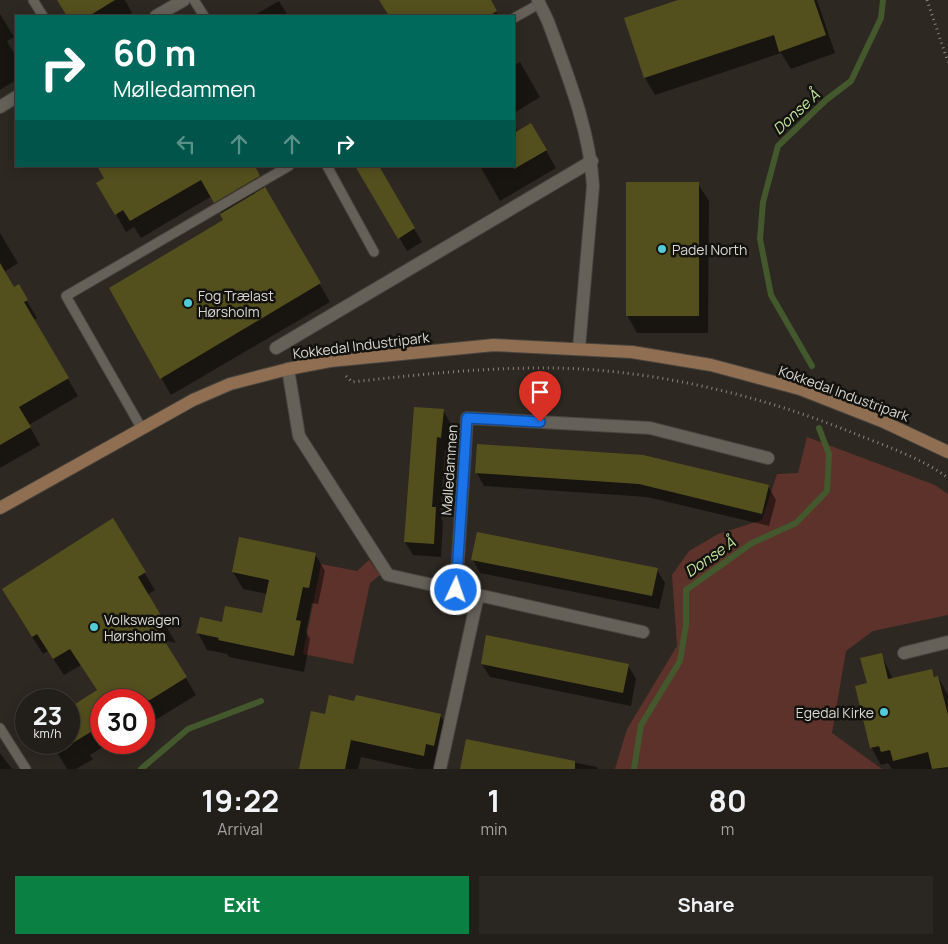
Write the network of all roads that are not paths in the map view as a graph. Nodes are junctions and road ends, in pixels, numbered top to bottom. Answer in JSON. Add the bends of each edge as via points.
{"nodes":[{"id":1,"x":33,"y":0,"type":"edge"},
{"id":2,"x":184,"y":0,"type":"edge"},
{"id":3,"x":194,"y":0,"type":"edge"},
{"id":4,"x":539,"y":2,"type":"edge"},
{"id":5,"x":42,"y":15,"type":"edge"},
{"id":6,"x":158,"y":15,"type":"edge"},
{"id":7,"x":203,"y":15,"type":"edge"},
{"id":8,"x":515,"y":17,"type":"edge"},
{"id":9,"x":15,"y":98,"type":"edge"},
{"id":10,"x":0,"y":107,"type":"edge"},
{"id":11,"x":592,"y":161,"type":"junction"},
{"id":12,"x":287,"y":167,"type":"edge"},
{"id":13,"x":328,"y":167,"type":"edge"},
{"id":14,"x":374,"y":252,"type":"dead end"},
{"id":15,"x":276,"y":348,"type":"dead end"},
{"id":16,"x":578,"y":348,"type":"junction"},
{"id":17,"x":288,"y":369,"type":"junction"},
{"id":18,"x":142,"y":429,"type":"junction"},
{"id":19,"x":948,"y":452,"type":"edge"},
{"id":20,"x":768,"y":458,"type":"dead end"},
{"id":21,"x":0,"y":508,"type":"edge"},
{"id":22,"x":456,"y":590,"type":"junction"},
{"id":23,"x":478,"y":595,"type":"junction"},
{"id":24,"x":643,"y":632,"type":"dead end"},
{"id":25,"x":948,"y":642,"type":"edge"},
{"id":26,"x":904,"y":653,"type":"dead end"},
{"id":27,"x":0,"y":728,"type":"edge"},
{"id":28,"x":26,"y":769,"type":"edge"},
{"id":29,"x":440,"y":769,"type":"edge"}],
"edges":[{"from":1,"to":5,"type":"lane"},
{"from":2,"to":6,"type":"street"},
{"from":3,"to":7,"type":"lane"},
{"from":4,"to":8,"type":"lane"},
{"from":4,"to":11,"type":"street","via":[[579,111]]},
{"from":9,"to":10,"type":"street"},
{"from":11,"to":15,"type":"street","name":"Kokkedal Industripark"},
{"from":11,"to":16,"type":"street","via":[[593,186]]},
{"from":12,"to":18,"type":"lane","via":[[66,296]]},
{"from":13,"to":14,"type":"lane"},
{"from":16,"to":17,"type":"street","name":"Kokkedal Industripark","via":[[494,346]]},
{"from":16,"to":19,"type":"street","name":"Kokkedal Industripark","via":[[632,352],[711,365],[791,387],[884,422]]},
{"from":17,"to":18,"type":"street","name":"Kokkedal Industripark","via":[[230,384]]},
{"from":17,"to":22,"type":"street","via":[[299,436],[388,575]]},
{"from":18,"to":21,"type":"street","name":"Kokkedal Industripark"},
{"from":20,"to":22,"type":"street","name":"Mølledammen","via":[[650,428],[467,418]]},
{"from":22,"to":23,"type":"street"},
{"from":23,"to":24,"type":"street"},
{"from":23,"to":29,"type":"street"},
{"from":25,"to":26,"type":"street"},
{"from":27,"to":28,"type":"lane"}]}
